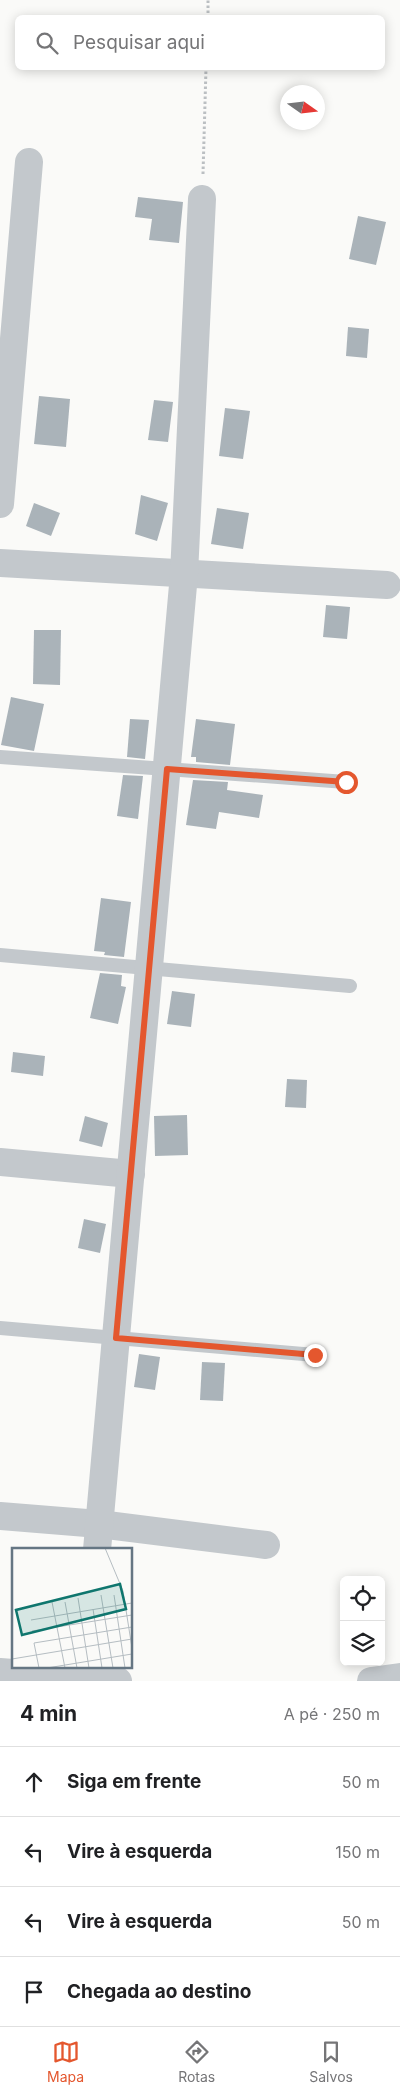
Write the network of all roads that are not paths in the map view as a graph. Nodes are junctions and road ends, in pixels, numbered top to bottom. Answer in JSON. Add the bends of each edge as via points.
{"nodes":[{"id":1,"x":29,"y":162,"type":"dead end"},
{"id":2,"x":202,"y":199,"type":"road end"},
{"id":3,"x":0,"y":504,"type":"edge"},
{"id":4,"x":0,"y":563,"type":"edge"},
{"id":5,"x":184,"y":574,"type":"junction"},
{"id":6,"x":387,"y":585,"type":"dead end"},
{"id":7,"x":0,"y":757,"type":"edge"},
{"id":8,"x":167,"y":769,"type":"junction"},
{"id":9,"x":346,"y":782,"type":"dead end"},
{"id":10,"x":0,"y":955,"type":"edge"},
{"id":11,"x":149,"y":968,"type":"junction"},
{"id":12,"x":350,"y":986,"type":"dead end"},
{"id":13,"x":0,"y":1162,"type":"edge"},
{"id":14,"x":130,"y":1174,"type":"junction"},
{"id":15,"x":0,"y":1328,"type":"edge"},
{"id":16,"x":116,"y":1338,"type":"junction"},
{"id":17,"x":315,"y":1355,"type":"dead end"},
{"id":18,"x":0,"y":1516,"type":"edge"},
{"id":19,"x":98,"y":1537,"type":"edge"},
{"id":20,"x":266,"y":1545,"type":"dead end"},
{"id":21,"x":0,"y":1672,"type":"edge"},
{"id":22,"x":86,"y":1676,"type":"edge"},
{"id":23,"x":400,"y":1676,"type":"edge"},
{"id":24,"x":118,"y":1681,"type":"edge"},
{"id":25,"x":371,"y":1681,"type":"edge"}],
"edges":[{"from":1,"to":3,"type":"street"},
{"from":2,"to":5,"type":"street"},
{"from":4,"to":5,"type":"street"},
{"from":5,"to":6,"type":"street"},
{"from":5,"to":8,"type":"street"},
{"from":7,"to":8,"type":"lane"},
{"from":8,"to":9,"type":"lane"},
{"from":8,"to":11,"type":"street"},
{"from":10,"to":11,"type":"lane"},
{"from":11,"to":12,"type":"lane"},
{"from":11,"to":14,"type":"street"},
{"from":13,"to":14,"type":"street"},
{"from":14,"to":16,"type":"street"},
{"from":15,"to":16,"type":"lane"},
{"from":16,"to":17,"type":"lane"},
{"from":16,"to":19,"type":"street"},
{"from":18,"to":19,"type":"street"},
{"from":19,"to":20,"type":"street"},
{"from":21,"to":22,"type":"street"},
{"from":22,"to":24,"type":"street"},
{"from":23,"to":25,"type":"street"}]}
